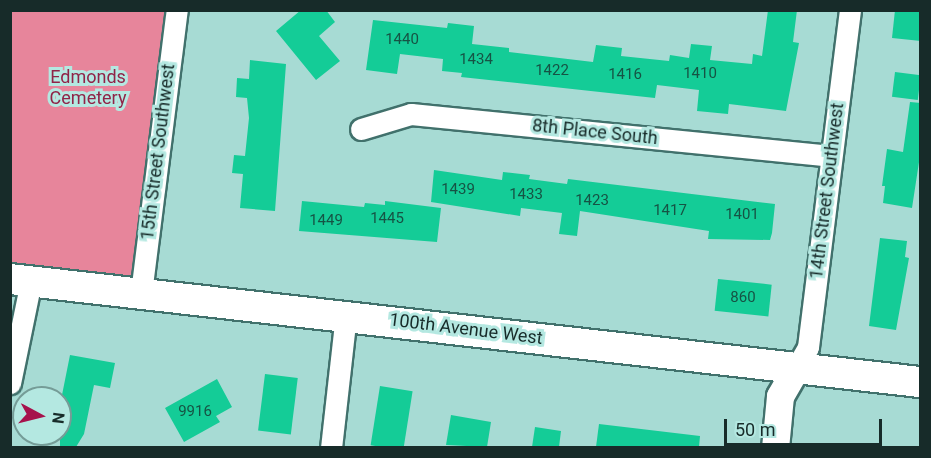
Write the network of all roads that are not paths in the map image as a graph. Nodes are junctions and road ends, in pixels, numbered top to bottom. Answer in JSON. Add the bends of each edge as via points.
{"nodes":[{"id":1,"x":177,"y":10,"type":"edge"},
{"id":2,"x":850,"y":10,"type":"edge"},
{"id":3,"x":361,"y":129,"type":"dead end"},
{"id":4,"x":831,"y":156,"type":"junction"},
{"id":5,"x":21,"y":280,"type":"edge"},
{"id":6,"x":141,"y":293,"type":"junction"},
{"id":7,"x":346,"y":315,"type":"junction"},
{"id":8,"x":796,"y":368,"type":"junction"},
{"id":9,"x":921,"y":382,"type":"edge"},
{"id":10,"x":10,"y":383,"type":"edge"},
{"id":11,"x":331,"y":447,"type":"edge"},
{"id":12,"x":775,"y":447,"type":"edge"}],
"edges":[{"from":1,"to":6,"type":"street","name":"15th Street Southwest"},
{"from":2,"to":4,"type":"street","name":"14th Street Southwest"},
{"from":3,"to":4,"type":"street","name":"8th Place South","via":[[411,114]]},
{"from":4,"to":8,"type":"street","name":"14th Street Southwest","via":[[808,347]]},
{"from":5,"to":6,"type":"main road","name":"100th Avenue West"},
{"from":5,"to":10,"type":"street"},
{"from":6,"to":7,"type":"main road","name":"100th Avenue West"},
{"from":7,"to":8,"type":"main road","name":"100th Avenue West"},
{"from":7,"to":11,"type":"street"},
{"from":8,"to":9,"type":"main road","name":"100th Avenue West"},
{"from":8,"to":12,"type":"street","via":[[780,396]]}]}
